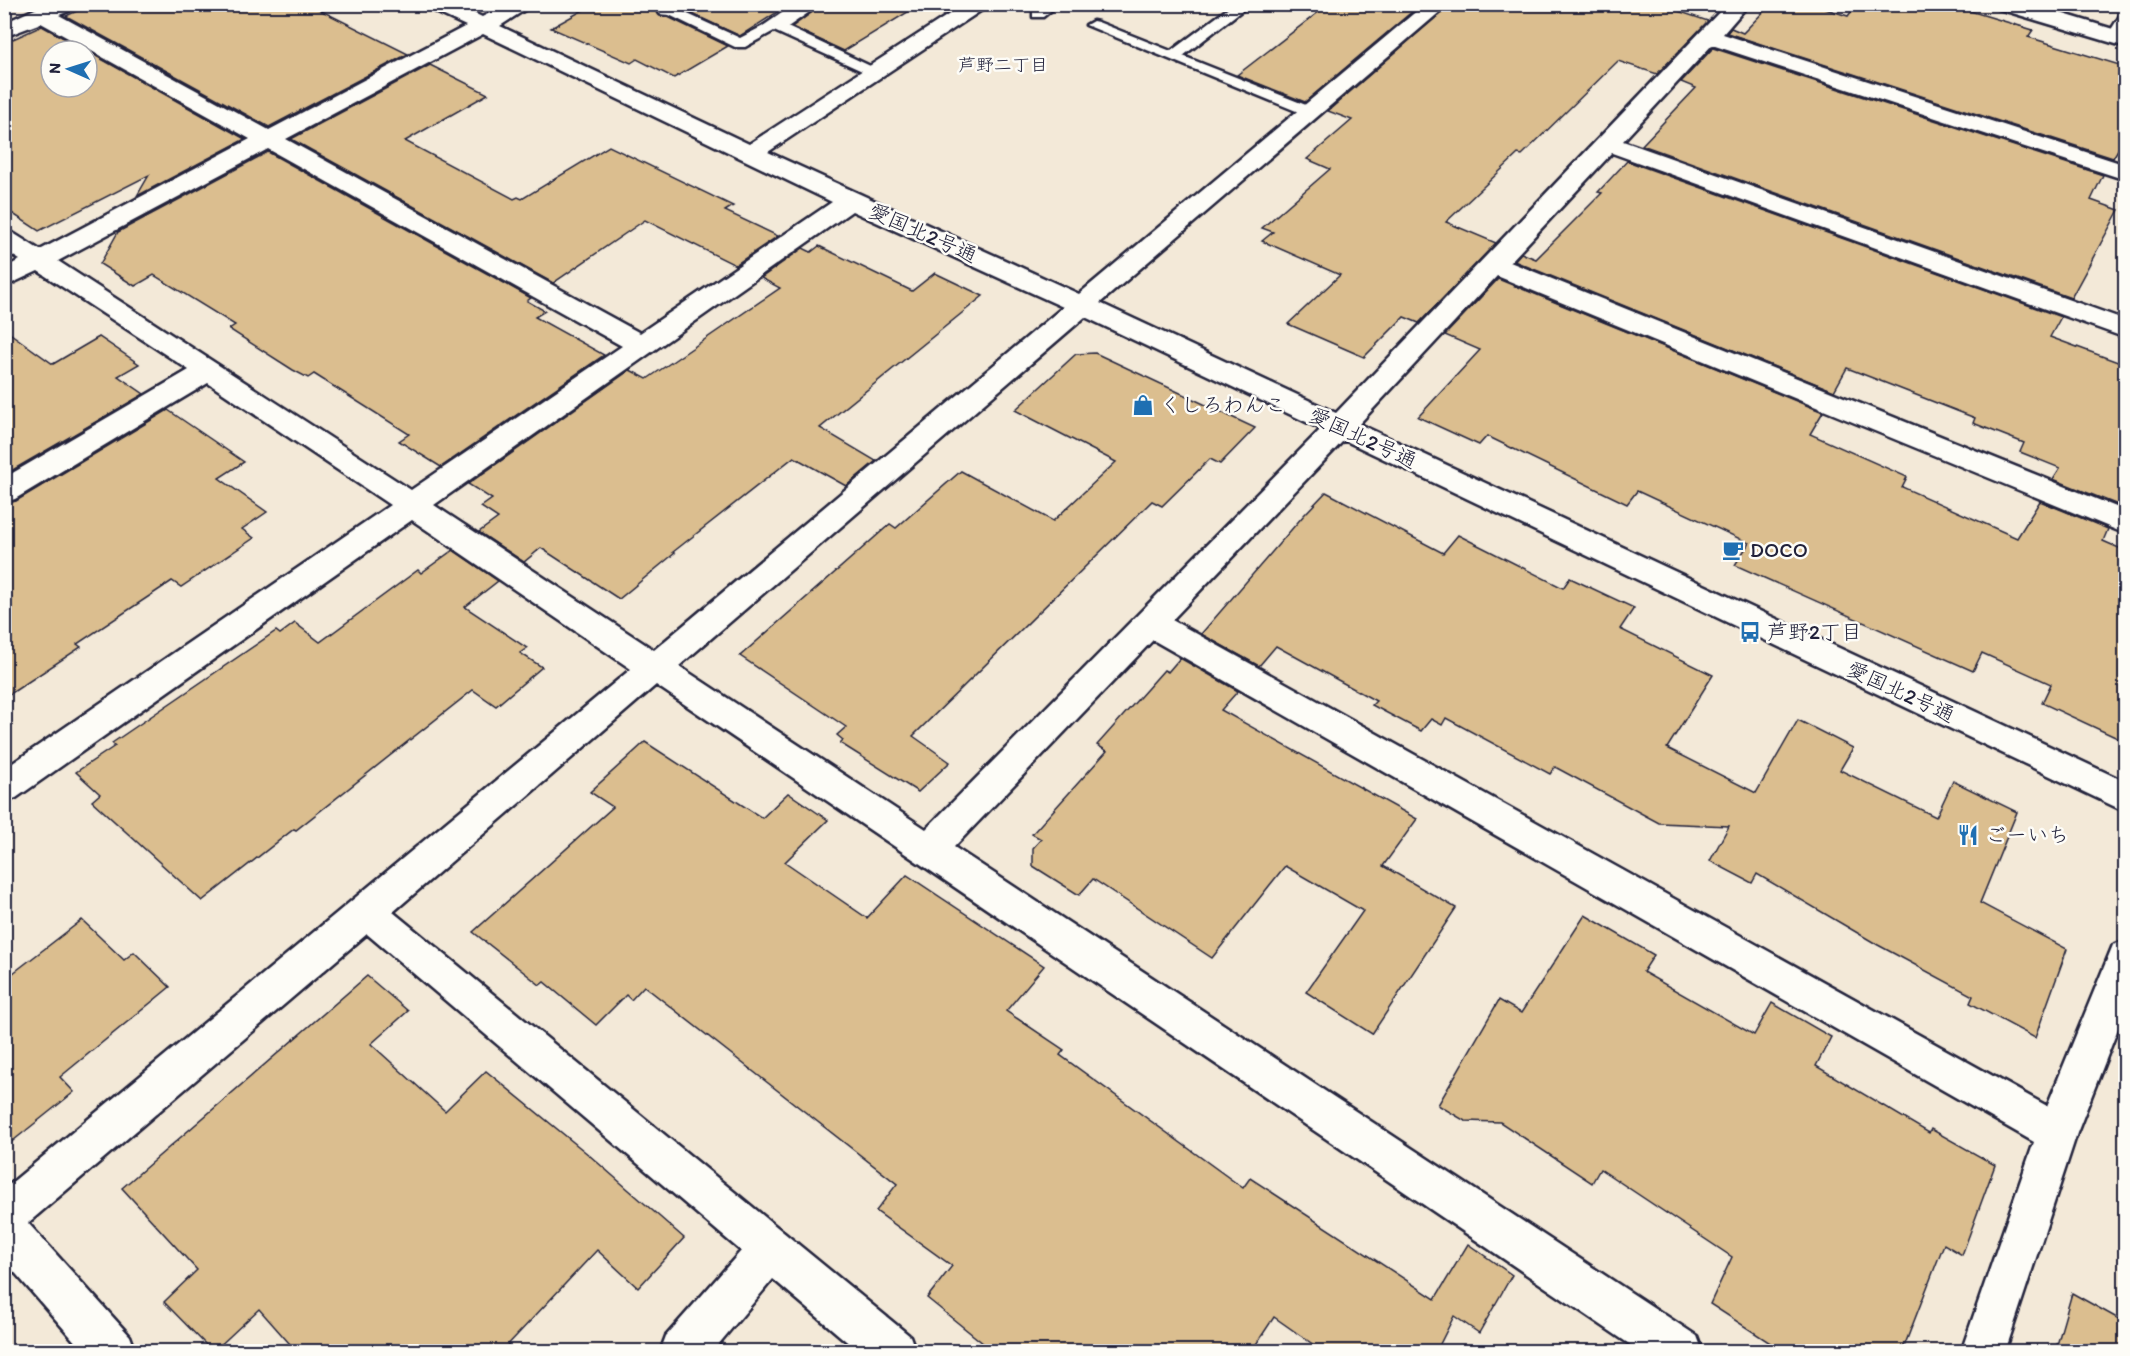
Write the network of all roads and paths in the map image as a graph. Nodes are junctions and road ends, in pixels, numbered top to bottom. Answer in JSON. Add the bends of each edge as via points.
{"nodes":[{"id":1,"x":65,"y":4,"type":"edge"},
{"id":2,"x":438,"y":4,"type":"edge"},
{"id":3,"x":524,"y":4,"type":"edge"},
{"id":4,"x":811,"y":4,"type":"edge"},
{"id":5,"x":1052,"y":4,"type":"edge"},
{"id":6,"x":1243,"y":4,"type":"edge"},
{"id":7,"x":1439,"y":4,"type":"edge"},
{"id":8,"x":1739,"y":4,"type":"edge"},
{"id":9,"x":2007,"y":4,"type":"edge"},
{"id":10,"x":975,"y":6,"type":"edge"},
{"id":11,"x":672,"y":7,"type":"edge"},
{"id":12,"x":1038,"y":14,"type":"dead end"},
{"id":13,"x":42,"y":15,"type":"junction"},
{"id":14,"x":2126,"y":17,"type":"edge"},
{"id":15,"x":1092,"y":25,"type":"dead end"},
{"id":16,"x":483,"y":26,"type":"junction"},
{"id":17,"x":774,"y":26,"type":"junction"},
{"id":18,"x":4,"y":30,"type":"edge"},
{"id":19,"x":1708,"y":37,"type":"junction"},
{"id":20,"x":2120,"y":38,"type":"edge"},
{"id":21,"x":1172,"y":57,"type":"junction"},
{"id":22,"x":876,"y":72,"type":"junction"},
{"id":23,"x":1311,"y":112,"type":"junction"},
{"id":24,"x":269,"y":138,"type":"junction"},
{"id":25,"x":1608,"y":144,"type":"junction"},
{"id":26,"x":752,"y":152,"type":"junction"},
{"id":27,"x":2126,"y":173,"type":"edge"},
{"id":28,"x":850,"y":201,"type":"junction"},
{"id":29,"x":4,"y":238,"type":"edge"},
{"id":30,"x":40,"y":261,"type":"junction"},
{"id":31,"x":1494,"y":266,"type":"junction"},
{"id":32,"x":4,"y":279,"type":"edge"},
{"id":33,"x":1080,"y":304,"type":"junction"},
{"id":34,"x":2126,"y":330,"type":"edge"},
{"id":35,"x":642,"y":346,"type":"junction"},
{"id":36,"x":209,"y":370,"type":"junction"},
{"id":37,"x":1340,"y":427,"type":"junction"},
{"id":38,"x":4,"y":492,"type":"edge"},
{"id":39,"x":411,"y":506,"type":"junction"},
{"id":40,"x":2126,"y":523,"type":"edge"},
{"id":41,"x":1150,"y":624,"type":"junction"},
{"id":42,"x":657,"y":667,"type":"junction"},
{"id":43,"x":4,"y":788,"type":"edge"},
{"id":44,"x":2126,"y":798,"type":"edge"},
{"id":45,"x":928,"y":850,"type":"junction"},
{"id":46,"x":368,"y":913,"type":"junction"},
{"id":47,"x":2126,"y":957,"type":"edge"},
{"id":48,"x":2057,"y":1133,"type":"junction"},
{"id":49,"x":4,"y":1216,"type":"edge"},
{"id":50,"x":4,"y":1227,"type":"edge"},
{"id":51,"x":771,"y":1250,"type":"junction"},
{"id":52,"x":114,"y":1352,"type":"edge"},
{"id":53,"x":681,"y":1352,"type":"edge"},
{"id":54,"x":894,"y":1352,"type":"edge"},
{"id":55,"x":1681,"y":1352,"type":"edge"},
{"id":56,"x":1983,"y":1352,"type":"edge"}],
"edges":[{"from":1,"to":13,"type":"street"},
{"from":2,"to":16,"type":"street","name":"愛国北2号通"},
{"from":3,"to":16,"type":"street"},
{"from":4,"to":17,"type":"street"},
{"from":5,"to":12,"type":"lane"},
{"from":6,"to":21,"type":"lane"},
{"from":7,"to":23,"type":"street"},
{"from":8,"to":19,"type":"street"},
{"from":9,"to":20,"type":"street"},
{"from":10,"to":22,"type":"street"},
{"from":11,"to":17,"type":"lane","via":[[740,44]]},
{"from":13,"to":18,"type":"street"},
{"from":13,"to":24,"type":"street"},
{"from":14,"to":20,"type":"lane"},
{"from":15,"to":21,"type":"lane"},
{"from":16,"to":24,"type":"street"},
{"from":16,"to":26,"type":"street","name":"愛国北2号通"},
{"from":17,"to":22,"type":"lane"},
{"from":19,"to":25,"type":"street"},
{"from":19,"to":27,"type":"street"},
{"from":21,"to":23,"type":"lane"},
{"from":22,"to":26,"type":"street"},
{"from":23,"to":33,"type":"street"},
{"from":24,"to":30,"type":"street"},
{"from":24,"to":35,"type":"street"},
{"from":25,"to":31,"type":"street"},
{"from":25,"to":34,"type":"street"},
{"from":26,"to":28,"type":"street","name":"愛国北2号通"},
{"from":28,"to":33,"type":"street","name":"愛国北2号通"},
{"from":28,"to":35,"type":"street"},
{"from":29,"to":30,"type":"street"},
{"from":30,"to":32,"type":"street"},
{"from":30,"to":36,"type":"street"},
{"from":31,"to":37,"type":"street"},
{"from":31,"to":40,"type":"street"},
{"from":33,"to":37,"type":"street","name":"愛国北2号通"},
{"from":33,"to":42,"type":"street"},
{"from":35,"to":39,"type":"street"},
{"from":36,"to":38,"type":"street"},
{"from":36,"to":39,"type":"street"},
{"from":37,"to":41,"type":"street"},
{"from":37,"to":44,"type":"street","name":"愛国北2号通"},
{"from":39,"to":42,"type":"street"},
{"from":39,"to":43,"type":"street"},
{"from":41,"to":45,"type":"street"},
{"from":41,"to":48,"type":"street"},
{"from":42,"to":45,"type":"street"},
{"from":42,"to":46,"type":"street"},
{"from":45,"to":55,"type":"street"},
{"from":46,"to":49,"type":"street"},
{"from":46,"to":51,"type":"street"},
{"from":47,"to":48,"type":"street"},
{"from":48,"to":56,"type":"street"},
{"from":50,"to":52,"type":"street"},
{"from":51,"to":53,"type":"street"},
{"from":51,"to":54,"type":"street"}]}
